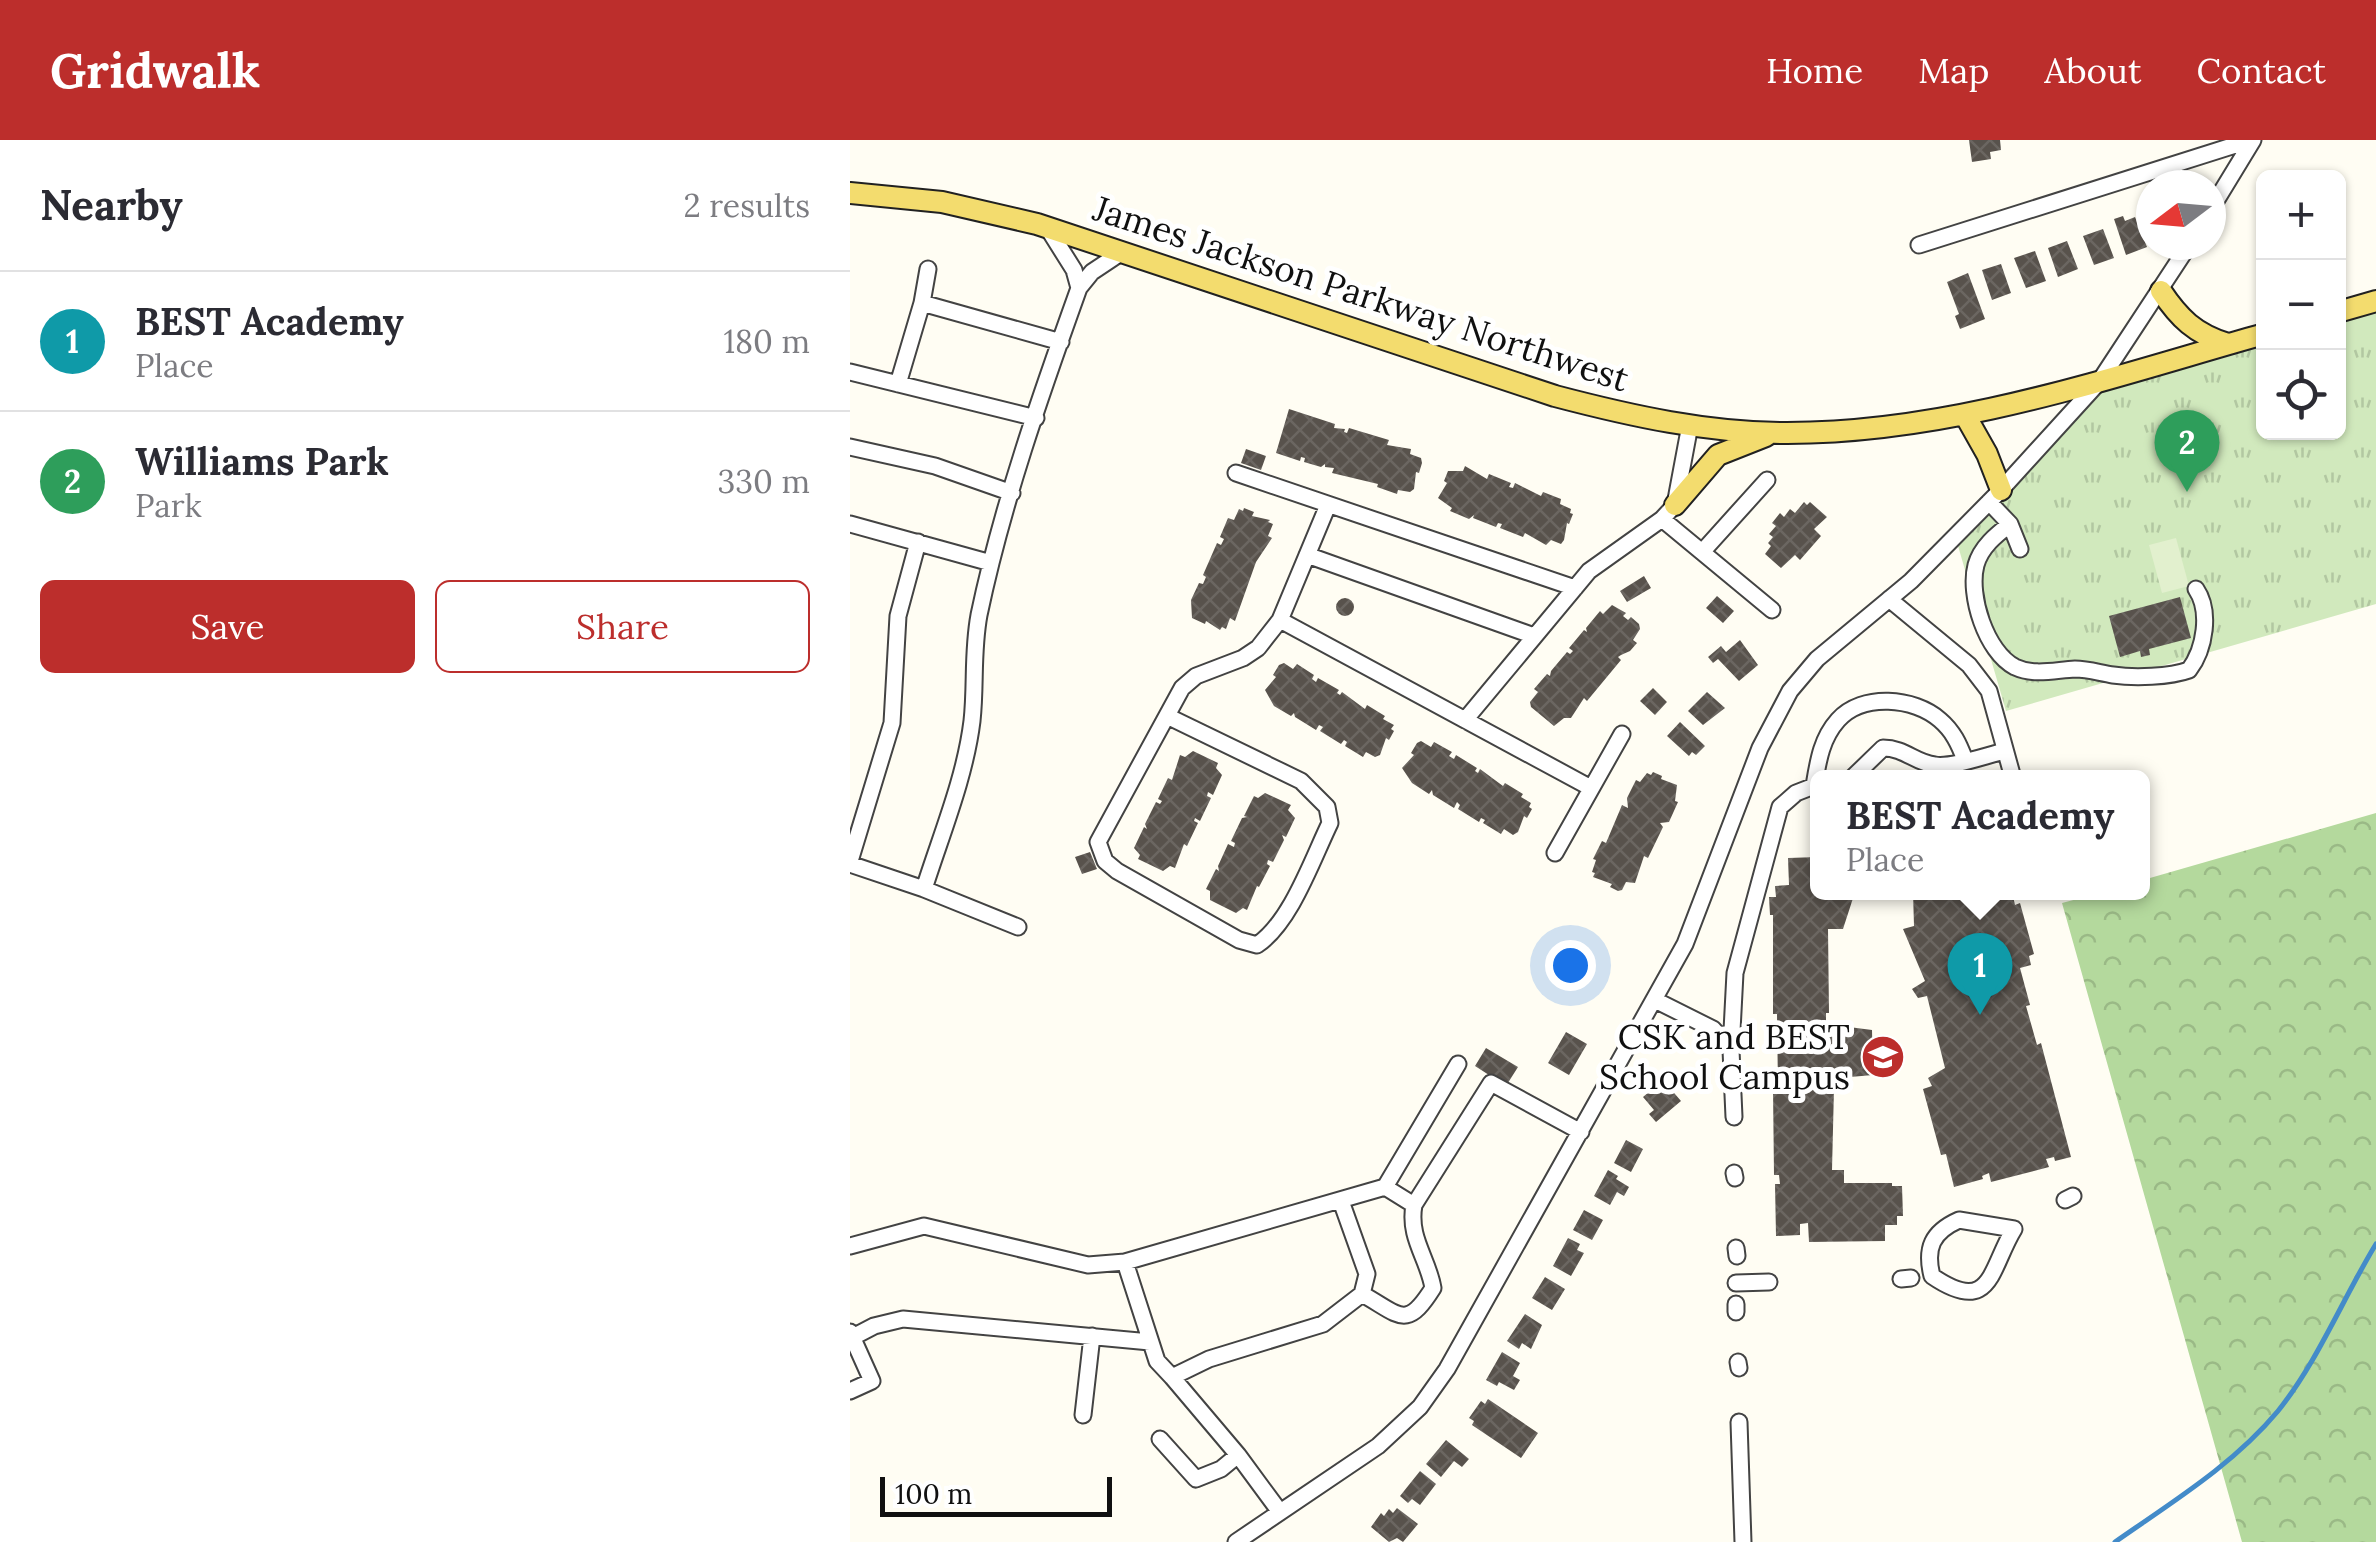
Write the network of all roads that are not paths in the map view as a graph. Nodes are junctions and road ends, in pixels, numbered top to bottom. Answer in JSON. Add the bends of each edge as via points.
{"nodes":[{"id":1,"x":2252,"y":140,"type":"edge"},
{"id":2,"x":2226,"y":184,"type":"edge"},
{"id":3,"x":850,"y":192,"type":"edge"},
{"id":4,"x":1047,"y":227,"type":"junction"},
{"id":5,"x":1919,"y":245,"type":"dead end"},
{"id":6,"x":1122,"y":252,"type":"junction"},
{"id":7,"x":2180,"y":260,"type":"edge"},
{"id":8,"x":928,"y":269,"type":"dead end"},
{"id":9,"x":1079,"y":288,"type":"junction"},
{"id":10,"x":2161,"y":291,"type":"junction"},
{"id":11,"x":2376,"y":301,"type":"edge"},
{"id":12,"x":922,"y":303,"type":"junction"},
{"id":13,"x":2346,"y":310,"type":"edge"},
{"id":14,"x":2256,"y":336,"type":"edge"},
{"id":15,"x":1060,"y":342,"type":"junction"},
{"id":16,"x":2228,"y":344,"type":"junction"},
{"id":17,"x":850,"y":372,"type":"edge"},
{"id":18,"x":2100,"y":382,"type":"junction"},
{"id":19,"x":898,"y":384,"type":"junction"},
{"id":20,"x":1965,"y":415,"type":"junction"},
{"id":21,"x":1036,"y":418,"type":"junction"},
{"id":22,"x":1690,"y":425,"type":"junction"},
{"id":23,"x":1778,"y":432,"type":"junction"},
{"id":24,"x":850,"y":447,"type":"edge"},
{"id":25,"x":1236,"y":474,"type":"dead end"},
{"id":26,"x":1766,"y":480,"type":"dead end"},
{"id":27,"x":1012,"y":492,"type":"junction"},
{"id":28,"x":1995,"y":496,"type":"junction"},
{"id":29,"x":1328,"y":504,"type":"junction"},
{"id":30,"x":1668,"y":512,"type":"junction"},
{"id":31,"x":850,"y":524,"type":"edge"},
{"id":32,"x":2010,"y":524,"type":"junction"},
{"id":33,"x":918,"y":542,"type":"junction"},
{"id":34,"x":2020,"y":548,"type":"dead end"},
{"id":35,"x":1703,"y":551,"type":"junction"},
{"id":36,"x":1307,"y":555,"type":"junction"},
{"id":37,"x":992,"y":563,"type":"junction"},
{"id":38,"x":1574,"y":588,"type":"junction"},
{"id":39,"x":2196,"y":590,"type":"dead end"},
{"id":40,"x":1889,"y":599,"type":"junction"},
{"id":41,"x":1772,"y":610,"type":"dead end"},
{"id":42,"x":1280,"y":620,"type":"junction"},
{"id":43,"x":1534,"y":636,"type":"junction"},
{"id":44,"x":1167,"y":716,"type":"junction"},
{"id":45,"x":1465,"y":720,"type":"junction"},
{"id":46,"x":1622,"y":734,"type":"dead end"},
{"id":47,"x":2006,"y":751,"type":"junction"},
{"id":48,"x":1966,"y":760,"type":"junction"},
{"id":49,"x":1818,"y":770,"type":"edge"},
{"id":50,"x":1860,"y":770,"type":"edge"},
{"id":51,"x":1936,"y":770,"type":"edge"},
{"id":52,"x":1944,"y":770,"type":"edge"},
{"id":53,"x":2011,"y":770,"type":"edge"},
{"id":54,"x":1591,"y":788,"type":"junction"},
{"id":55,"x":1810,"y":788,"type":"edge"},
{"id":56,"x":1555,"y":853,"type":"dead end"},
{"id":57,"x":850,"y":862,"type":"edge"},
{"id":58,"x":924,"y":890,"type":"junction"},
{"id":59,"x":1018,"y":927,"type":"dead end"},
{"id":60,"x":1655,"y":1000,"type":"junction"},
{"id":61,"x":1731,"y":1050,"type":"junction"},
{"id":62,"x":1458,"y":1064,"type":"dead end"},
{"id":63,"x":1734,"y":1117,"type":"dead end"},
{"id":64,"x":1582,"y":1132,"type":"junction"},
{"id":65,"x":1385,"y":1187,"type":"junction"},
{"id":66,"x":1342,"y":1201,"type":"junction"},
{"id":67,"x":1414,"y":1205,"type":"junction"},
{"id":68,"x":850,"y":1246,"type":"edge"},
{"id":69,"x":1126,"y":1262,"type":"junction"},
{"id":70,"x":1932,"y":1276,"type":"joint"},
{"id":71,"x":1770,"y":1282,"type":"dead end"},
{"id":72,"x":1736,"y":1283,"type":"dead end"},
{"id":73,"x":1362,"y":1294,"type":"junction"},
{"id":74,"x":851,"y":1334,"type":"edge"},
{"id":75,"x":1092,"y":1336,"type":"junction"},
{"id":76,"x":1150,"y":1342,"type":"junction"},
{"id":77,"x":1172,"y":1378,"type":"junction"},
{"id":78,"x":850,"y":1391,"type":"edge"},
{"id":79,"x":1083,"y":1415,"type":"dead end"},
{"id":80,"x":1740,"y":1422,"type":"dead end"},
{"id":81,"x":1160,"y":1439,"type":"dead end"},
{"id":82,"x":1238,"y":1455,"type":"junction"},
{"id":83,"x":1280,"y":1512,"type":"junction"},
{"id":84,"x":1236,"y":1542,"type":"edge"},
{"id":85,"x":1742,"y":1542,"type":"edge"}],
"edges":[{"from":1,"to":2,"type":"street"},
{"from":1,"to":5,"type":"street"},
{"from":3,"to":4,"type":"main road","name":"James Jackson Parkway Northwest","via":[[942,202]]},
{"from":4,"to":6,"type":"main road","name":"James Jackson Parkway Northwest"},
{"from":4,"to":9,"type":"street"},
{"from":6,"to":9,"type":"street"},
{"from":6,"to":22,"type":"main road","name":"James Jackson Parkway Northwest","via":[[1555,396]]},
{"from":7,"to":10,"type":"street"},
{"from":8,"to":12,"type":"street"},
{"from":9,"to":15,"type":"street"},
{"from":10,"to":16,"type":"main road","via":[[2189,327]]},
{"from":10,"to":18,"type":"street"},
{"from":11,"to":13,"type":"main road"},
{"from":12,"to":15,"type":"street"},
{"from":12,"to":19,"type":"street"},
{"from":14,"to":16,"type":"main road","name":"James Jackson Parkway Northwest"},
{"from":15,"to":21,"type":"street"},
{"from":16,"to":18,"type":"main road","name":"James Jackson Parkway Northwest"},
{"from":17,"to":19,"type":"street"},
{"from":18,"to":20,"type":"main road","name":"James Jackson Parkway Northwest"},
{"from":18,"to":28,"type":"street"},
{"from":19,"to":21,"type":"street"},
{"from":20,"to":23,"type":"main road","name":"James Jackson Parkway Northwest","via":[[1870,430]]},
{"from":20,"to":28,"type":"main road","via":[[1987,454]]},
{"from":21,"to":27,"type":"street"},
{"from":22,"to":23,"type":"main road","name":"James Jackson Parkway Northwest"},
{"from":22,"to":30,"type":"street"},
{"from":23,"to":30,"type":"main road","via":[[1718,455]]},
{"from":24,"to":27,"type":"street"},
{"from":25,"to":29,"type":"street"},
{"from":26,"to":35,"type":"street"},
{"from":27,"to":37,"type":"street"},
{"from":28,"to":32,"type":"street"},
{"from":28,"to":40,"type":"street"},
{"from":29,"to":36,"type":"street"},
{"from":29,"to":38,"type":"street"},
{"from":30,"to":35,"type":"street"},
{"from":30,"to":38,"type":"street"},
{"from":31,"to":33,"type":"street"},
{"from":32,"to":34,"type":"street"},
{"from":32,"to":39,"type":"street","via":[[1980,554],[1974,580],[1989,637],[2005,661],[2021,670],[2117,676],[2189,670],[2204,620]]},
{"from":33,"to":37,"type":"street"},
{"from":33,"to":57,"type":"street","via":[[898,616],[890,733]]},
{"from":35,"to":41,"type":"street"},
{"from":36,"to":42,"type":"street"},
{"from":36,"to":43,"type":"street"},
{"from":37,"to":58,"type":"street","via":[[972,652],[972,721]]},
{"from":38,"to":43,"type":"street"},
{"from":40,"to":47,"type":"street","via":[[1969,665],[1993,701]]},
{"from":40,"to":60,"type":"street","via":[[1816,659],[1790,691],[1760,748],[1685,944]]},
{"from":42,"to":44,"type":"street","via":[[1258,648],[1196,676]]},
{"from":42,"to":45,"type":"street"},
{"from":43,"to":45,"type":"street"},
{"from":44,"to":44,"type":"street","via":[[1098,842],[1105,861],[1257,945],[1285,914],[1330,823],[1328,807],[1301,782]]},
{"from":45,"to":54,"type":"street"},
{"from":46,"to":54,"type":"street"},
{"from":47,"to":48,"type":"street"},
{"from":47,"to":53,"type":"street"},
{"from":48,"to":49,"type":"street","via":[[1938,716],[1890,701],[1862,702],[1839,719],[1820,749]]},
{"from":48,"to":52,"type":"street"},
{"from":50,"to":51,"type":"street","via":[[1883,748],[1899,748]]},
{"from":54,"to":56,"type":"street"},
{"from":55,"to":61,"type":"street","via":[[1780,807],[1735,973]]},
{"from":57,"to":58,"type":"street"},
{"from":58,"to":59,"type":"street"},
{"from":60,"to":61,"type":"street","via":[[1713,1030]]},
{"from":60,"to":64,"type":"street"},
{"from":61,"to":63,"type":"street"},
{"from":62,"to":65,"type":"street"},
{"from":64,"to":67,"type":"street","via":[[1491,1083]]},
{"from":64,"to":83,"type":"street","via":[[1420,1408],[1378,1446]]},
{"from":65,"to":66,"type":"street"},
{"from":65,"to":67,"type":"street"},
{"from":66,"to":69,"type":"street"},
{"from":66,"to":73,"type":"street","via":[[1366,1274]]},
{"from":67,"to":73,"type":"street","via":[[1416,1246],[1433,1288],[1410,1315]]},
{"from":68,"to":69,"type":"street","via":[[924,1226],[1088,1265]]},
{"from":69,"to":76,"type":"street"},
{"from":70,"to":70,"type":"street","via":[[1959,1290],[1981,1288],[1992,1280],[2014,1229],[1975,1220],[1944,1226],[1927,1256]]},
{"from":71,"to":72,"type":"street"},
{"from":73,"to":77,"type":"street","via":[[1323,1324]]},
{"from":74,"to":75,"type":"street","via":[[904,1319]]},
{"from":74,"to":78,"type":"street","via":[[872,1382]]},
{"from":75,"to":76,"type":"street"},
{"from":75,"to":79,"type":"street"},
{"from":76,"to":77,"type":"street"},
{"from":77,"to":82,"type":"street"},
{"from":80,"to":85,"type":"street"},
{"from":81,"to":82,"type":"street","via":[[1196,1479]]},
{"from":82,"to":83,"type":"street"},
{"from":83,"to":84,"type":"street"}]}
